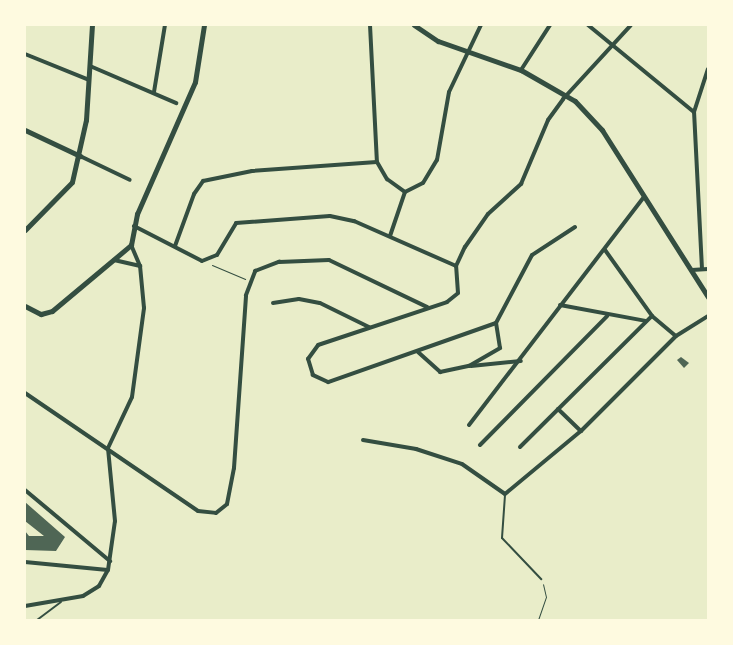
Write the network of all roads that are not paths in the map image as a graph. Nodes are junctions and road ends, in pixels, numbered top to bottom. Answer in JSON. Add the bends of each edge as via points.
{"nodes":[{"id":1,"x":92,"y":25,"type":"edge"},
{"id":2,"x":164,"y":25,"type":"edge"},
{"id":3,"x":204,"y":25,"type":"edge"},
{"id":4,"x":414,"y":25,"type":"edge"},
{"id":5,"x":482,"y":25,"type":"edge"},
{"id":6,"x":550,"y":25,"type":"edge"},
{"id":7,"x":588,"y":25,"type":"edge"},
{"id":8,"x":631,"y":25,"type":"edge"},
{"id":9,"x":369,"y":27,"type":"edge"},
{"id":10,"x":614,"y":46,"type":"junction"},
{"id":11,"x":468,"y":51,"type":"junction"},
{"id":12,"x":25,"y":54,"type":"edge"},
{"id":13,"x":90,"y":66,"type":"junction"},
{"id":14,"x":708,"y":69,"type":"edge"},
{"id":15,"x":521,"y":70,"type":"junction"},
{"id":16,"x":89,"y":80,"type":"junction"},
{"id":17,"x":154,"y":92,"type":"junction"},
{"id":18,"x":568,"y":95,"type":"junction"},
{"id":19,"x":176,"y":103,"type":"dead end"},
{"id":20,"x":694,"y":112,"type":"junction"},
{"id":21,"x":25,"y":130,"type":"edge"},
{"id":22,"x":80,"y":156,"type":"junction"},
{"id":23,"x":377,"y":162,"type":"junction"},
{"id":24,"x":130,"y":180,"type":"dead end"},
{"id":25,"x":405,"y":192,"type":"junction"},
{"id":26,"x":644,"y":197,"type":"junction"},
{"id":27,"x":134,"y":226,"type":"junction"},
{"id":28,"x":575,"y":227,"type":"dead end"},
{"id":29,"x":25,"y":230,"type":"edge"},
{"id":30,"x":390,"y":236,"type":"junction"},
{"id":31,"x":131,"y":245,"type":"junction"},
{"id":32,"x":175,"y":246,"type":"junction"},
{"id":33,"x":605,"y":250,"type":"junction"},
{"id":34,"x":109,"y":260,"type":"junction"},
{"id":35,"x":140,"y":266,"type":"junction"},
{"id":36,"x":456,"y":266,"type":"junction"},
{"id":37,"x":702,"y":269,"type":"junction"},
{"id":38,"x":708,"y":269,"type":"edge"},
{"id":39,"x":692,"y":270,"type":"junction"},
{"id":40,"x":708,"y":297,"type":"edge"},
{"id":41,"x":273,"y":303,"type":"dead end"},
{"id":42,"x":560,"y":305,"type":"junction"},
{"id":43,"x":25,"y":306,"type":"edge"},
{"id":44,"x":427,"y":307,"type":"junction"},
{"id":45,"x":607,"y":316,"type":"junction"},
{"id":46,"x":652,"y":316,"type":"junction"},
{"id":47,"x":708,"y":316,"type":"edge"},
{"id":48,"x":647,"y":322,"type":"junction"},
{"id":49,"x":496,"y":323,"type":"junction"},
{"id":50,"x":369,"y":326,"type":"junction"},
{"id":51,"x":676,"y":336,"type":"junction"},
{"id":52,"x":418,"y":352,"type":"junction"},
{"id":53,"x":522,"y":360,"type":"junction"},
{"id":54,"x":469,"y":366,"type":"junction"},
{"id":55,"x":25,"y":393,"type":"edge"},
{"id":56,"x":558,"y":409,"type":"junction"},
{"id":57,"x":469,"y":425,"type":"dead end"},
{"id":58,"x":580,"y":431,"type":"junction"},
{"id":59,"x":363,"y":440,"type":"dead end"},
{"id":60,"x":480,"y":445,"type":"dead end"},
{"id":61,"x":520,"y":447,"type":"dead end"},
{"id":62,"x":108,"y":448,"type":"junction"},
{"id":63,"x":25,"y":490,"type":"edge"},
{"id":64,"x":505,"y":494,"type":"junction"},
{"id":65,"x":110,"y":561,"type":"junction"},
{"id":66,"x":25,"y":562,"type":"edge"},
{"id":67,"x":108,"y":570,"type":"junction"},
{"id":68,"x":542,"y":581,"type":"road end"},
{"id":69,"x":60,"y":602,"type":"junction"},
{"id":70,"x":25,"y":606,"type":"edge"},
{"id":71,"x":37,"y":620,"type":"edge"}],
"edges":[{"from":1,"to":13,"type":"street"},
{"from":2,"to":17,"type":"street"},
{"from":3,"to":27,"type":"street","via":[[195,82]]},
{"from":4,"to":11,"type":"street","via":[[438,41]]},
{"from":5,"to":11,"type":"street"},
{"from":6,"to":15,"type":"street"},
{"from":7,"to":10,"type":"street"},
{"from":8,"to":10,"type":"street"},
{"from":9,"to":23,"type":"street"},
{"from":10,"to":18,"type":"street"},
{"from":10,"to":20,"type":"street"},
{"from":11,"to":15,"type":"street"},
{"from":11,"to":25,"type":"street","via":[[449,92],[437,160],[423,183]]},
{"from":12,"to":16,"type":"street"},
{"from":13,"to":16,"type":"street"},
{"from":13,"to":17,"type":"street"},
{"from":14,"to":20,"type":"street"},
{"from":15,"to":18,"type":"street"},
{"from":16,"to":22,"type":"street"},
{"from":17,"to":19,"type":"street"},
{"from":18,"to":26,"type":"street","via":[[602,130]]},
{"from":18,"to":36,"type":"street","via":[[548,120],[521,184],[488,214]]},
{"from":20,"to":37,"type":"street"},
{"from":21,"to":22,"type":"street"},
{"from":22,"to":24,"type":"street"},
{"from":22,"to":29,"type":"street","via":[[68,190]]},
{"from":23,"to":25,"type":"street","via":[[387,179]]},
{"from":23,"to":32,"type":"street","via":[[252,171],[203,181],[194,194]]},
{"from":25,"to":30,"type":"street"},
{"from":26,"to":33,"type":"street"},
{"from":26,"to":39,"type":"street"},
{"from":27,"to":31,"type":"street"},
{"from":27,"to":32,"type":"street"},
{"from":28,"to":49,"type":"street","via":[[532,255]]},
{"from":30,"to":32,"type":"street","via":[[330,216],[236,223],[217,255],[202,261]]},
{"from":30,"to":36,"type":"street"},
{"from":31,"to":34,"type":"street"},
{"from":31,"to":35,"type":"street"},
{"from":33,"to":42,"type":"street"},
{"from":33,"to":46,"type":"street"},
{"from":34,"to":35,"type":"street"},
{"from":34,"to":43,"type":"street","via":[[52,312],[41,314]]},
{"from":35,"to":62,"type":"street","via":[[144,308],[138,370],[132,397]]},
{"from":36,"to":44,"type":"street","via":[[458,293],[447,302]]},
{"from":37,"to":38,"type":"street"},
{"from":37,"to":39,"type":"street"},
{"from":39,"to":40,"type":"street"},
{"from":41,"to":50,"type":"street","via":[[299,299],[320,303]]},
{"from":42,"to":45,"type":"street"},
{"from":42,"to":53,"type":"street"},
{"from":44,"to":50,"type":"street"},
{"from":44,"to":62,"type":"street","via":[[329,260],[263,265],[248,281],[237,449],[227,504],[216,513],[198,511]]},
{"from":45,"to":48,"type":"street"},
{"from":45,"to":60,"type":"street"},
{"from":46,"to":48,"type":"street"},
{"from":46,"to":51,"type":"street"},
{"from":47,"to":51,"type":"street"},
{"from":48,"to":56,"type":"street"},
{"from":49,"to":52,"type":"street"},
{"from":49,"to":54,"type":"street","via":[[500,348]]},
{"from":50,"to":52,"type":"street","via":[[318,345],[311,351],[309,367],[328,382]]},
{"from":51,"to":58,"type":"street"},
{"from":52,"to":54,"type":"street","via":[[434,369],[446,373]]},
{"from":53,"to":54,"type":"street"},
{"from":53,"to":57,"type":"street"},
{"from":55,"to":62,"type":"street"},
{"from":56,"to":58,"type":"street"},
{"from":56,"to":61,"type":"street"},
{"from":58,"to":64,"type":"street"},
{"from":59,"to":64,"type":"street","via":[[416,449],[462,464]]},
{"from":62,"to":65,"type":"street","via":[[114,521]]},
{"from":63,"to":65,"type":"street"},
{"from":64,"to":68,"type":"lane","via":[[502,538]]},
{"from":65,"to":67,"type":"street"},
{"from":66,"to":67,"type":"street"},
{"from":67,"to":69,"type":"street","via":[[99,586]]},
{"from":69,"to":70,"type":"street"},
{"from":69,"to":71,"type":"lane"}]}
